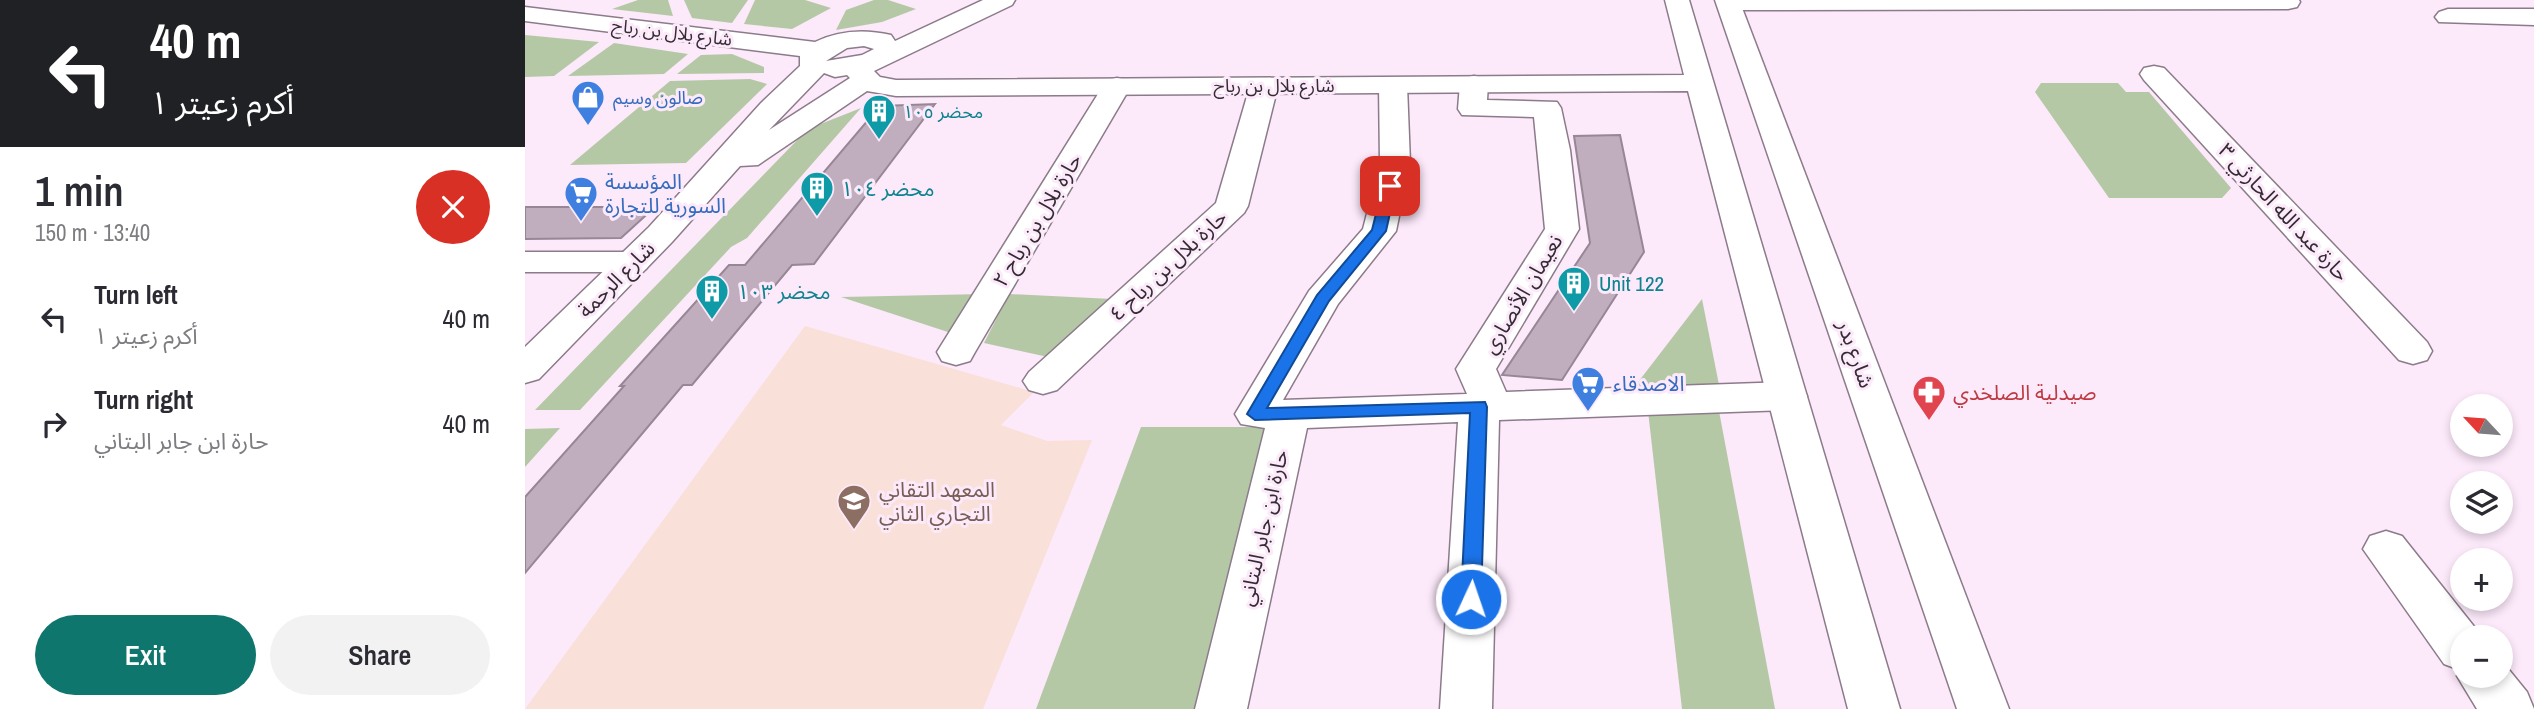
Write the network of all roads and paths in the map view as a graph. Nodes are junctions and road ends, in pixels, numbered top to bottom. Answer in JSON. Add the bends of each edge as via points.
{"nodes":[{"id":1,"x":970,"y":0,"type":"edge"},
{"id":2,"x":1003,"y":0,"type":"edge"},
{"id":3,"x":1677,"y":0,"type":"edge"},
{"id":4,"x":2286,"y":0,"type":"edge"},
{"id":5,"x":2527,"y":0,"type":"edge"},
{"id":6,"x":1728,"y":1,"type":"edge"},
{"id":7,"x":2534,"y":4,"type":"edge"},
{"id":8,"x":525,"y":14,"type":"edge"},
{"id":9,"x":2448,"y":17,"type":"dead end"},
{"id":10,"x":2534,"y":17,"type":"edge"},
{"id":11,"x":818,"y":58,"type":"junction"},
{"id":12,"x":868,"y":59,"type":"junction"},
{"id":13,"x":2154,"y":74,"type":"dead end"},
{"id":14,"x":1700,"y":83,"type":"junction"},
{"id":15,"x":1474,"y":84,"type":"junction"},
{"id":16,"x":1393,"y":85,"type":"junction"},
{"id":17,"x":1117,"y":86,"type":"junction"},
{"id":18,"x":1264,"y":86,"type":"junction"},
{"id":19,"x":706,"y":186,"type":"junction"},
{"id":20,"x":525,"y":262,"type":"edge"},
{"id":21,"x":634,"y":262,"type":"junction"},
{"id":22,"x":2413,"y":351,"type":"dead end"},
{"id":23,"x":956,"y":352,"type":"dead end"},
{"id":24,"x":525,"y":370,"type":"edge"},
{"id":25,"x":1043,"y":381,"type":"dead end"},
{"id":26,"x":1787,"y":396,"type":"junction"},
{"id":27,"x":1486,"y":406,"type":"junction"},
{"id":28,"x":1289,"y":414,"type":"junction"},
{"id":29,"x":2386,"y":549,"type":"dead end"},
{"id":30,"x":2450,"y":633,"type":"edge"},
{"id":31,"x":2492,"y":688,"type":"edge"},
{"id":32,"x":1221,"y":709,"type":"edge"},
{"id":33,"x":1466,"y":709,"type":"edge"},
{"id":34,"x":1874,"y":709,"type":"edge"},
{"id":35,"x":1983,"y":709,"type":"edge"},
{"id":36,"x":2508,"y":709,"type":"edge"}],
"edges":[{"from":1,"to":12,"type":"street","name":"شارع الرحمة"},
{"from":2,"to":12,"type":"street","name":"شارع الرحمة"},
{"from":3,"to":14,"type":"street"},
{"from":4,"to":6,"type":"street"},
{"from":5,"to":7,"type":"street"},
{"from":6,"to":35,"type":"street","name":"شارع بدر"},
{"from":8,"to":11,"type":"street","name":"شارع بلال بن رباح"},
{"from":9,"to":10,"type":"street"},
{"from":11,"to":12,"type":"street","name":"شارع بلال بن رباح","via":[[834,69]]},
{"from":11,"to":19,"type":"street","name":"شارع الرحمة"},
{"from":12,"to":17,"type":"street","name":"شارع بلال بن رباح","via":[[887,88]]},
{"from":12,"to":19,"type":"street","name":"شارع الرحمة"},
{"from":13,"to":22,"type":"street","name":"حارة عبد الله الحارثي ٣"},
{"from":14,"to":15,"type":"street","name":"شارع بلال بن رباح"},
{"from":14,"to":26,"type":"street"},
{"from":15,"to":16,"type":"street","name":"شارع بلال بن رباح"},
{"from":15,"to":27,"type":"street","name":"نعيمان الأنصاري","via":[[1472,108],[1547,108],[1562,229],[1476,369]]},
{"from":16,"to":18,"type":"street","name":"شارع بلال بن رباح"},
{"from":16,"to":28,"type":"street","via":[[1395,163],[1379,231],[1322,299],[1255,414]]},
{"from":17,"to":18,"type":"street","name":"شارع بلال بن رباح"},
{"from":17,"to":23,"type":"street","name":"حارة بلال بن رباح ٢"},
{"from":18,"to":25,"type":"street","name":"حارة بلال بن رباح ٤","via":[[1233,206]]},
{"from":19,"to":21,"type":"street","name":"شارع الرحمة"},
{"from":20,"to":21,"type":"street"},
{"from":21,"to":24,"type":"street","name":"شارع الرحمة"},
{"from":26,"to":27,"type":"street"},
{"from":26,"to":34,"type":"street"},
{"from":27,"to":28,"type":"street"},
{"from":27,"to":33,"type":"street"},
{"from":28,"to":32,"type":"street","name":"حارة ابن جابر البتاني"},
{"from":29,"to":30,"type":"street"},
{"from":31,"to":36,"type":"street"}]}
